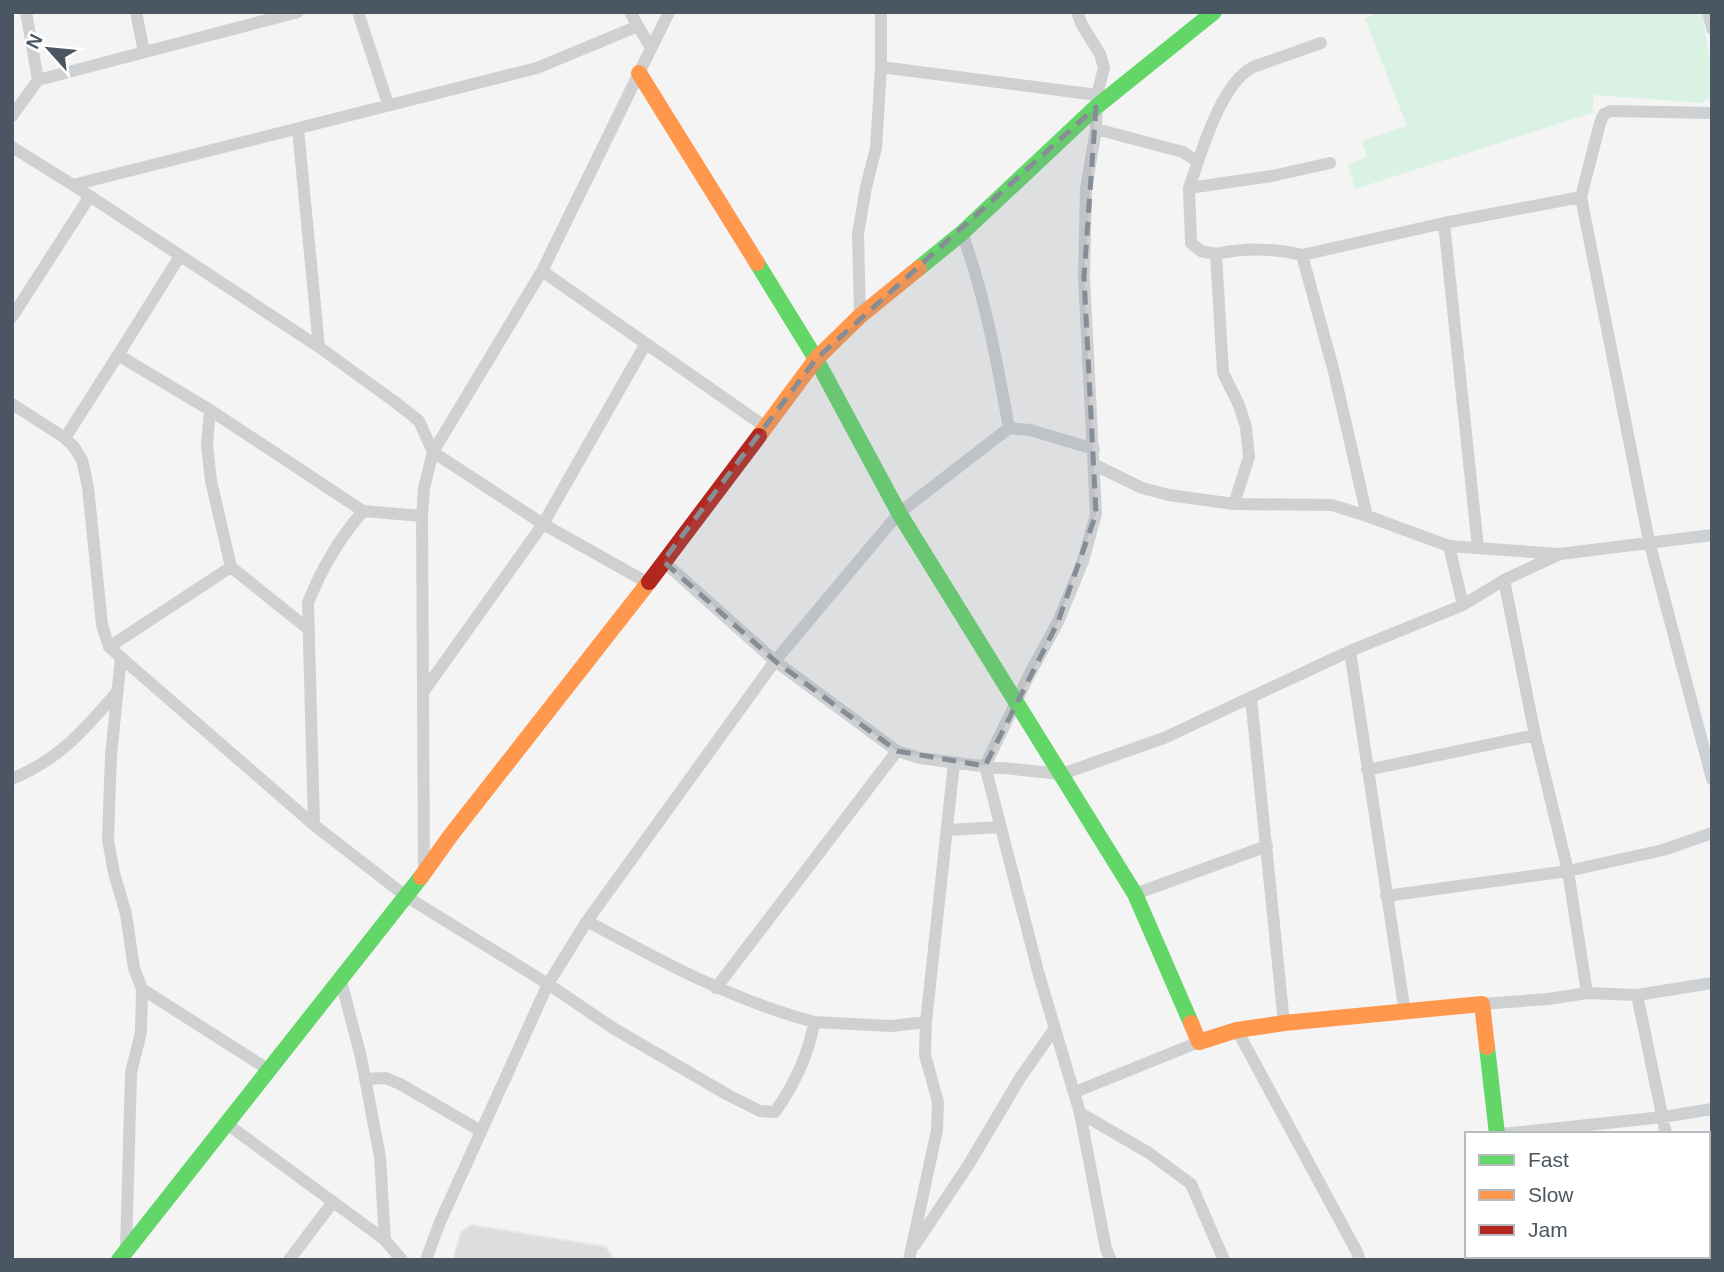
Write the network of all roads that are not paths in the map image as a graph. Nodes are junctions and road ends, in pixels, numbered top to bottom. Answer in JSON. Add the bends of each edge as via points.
{"nodes":[{"id":1,"x":26,"y":12,"type":"edge"},
{"id":2,"x":136,"y":12,"type":"edge"},
{"id":3,"x":298,"y":12,"type":"edge"},
{"id":4,"x":358,"y":12,"type":"edge"},
{"id":5,"x":630,"y":12,"type":"edge"},
{"id":6,"x":669,"y":12,"type":"edge"},
{"id":7,"x":881,"y":12,"type":"edge"},
{"id":8,"x":1077,"y":12,"type":"edge"},
{"id":9,"x":1214,"y":12,"type":"edge"},
{"id":10,"x":1708,"y":12,"type":"edge"},
{"id":11,"x":638,"y":26,"type":"junction"},
{"id":12,"x":1712,"y":29,"type":"edge"},
{"id":13,"x":1321,"y":43,"type":"dead end"},
{"id":14,"x":651,"y":48,"type":"junction"},
{"id":15,"x":144,"y":52,"type":"junction"},
{"id":16,"x":881,"y":67,"type":"junction"},
{"id":17,"x":639,"y":73,"type":"junction"},
{"id":18,"x":37,"y":80,"type":"junction"},
{"id":19,"x":1096,"y":101,"type":"junction"},
{"id":20,"x":388,"y":104,"type":"junction"},
{"id":21,"x":1712,"y":113,"type":"edge"},
{"id":22,"x":12,"y":116,"type":"edge"},
{"id":23,"x":298,"y":129,"type":"junction"},
{"id":24,"x":1096,"y":129,"type":"junction"},
{"id":25,"x":12,"y":147,"type":"edge"},
{"id":26,"x":1198,"y":162,"type":"junction"},
{"id":27,"x":1330,"y":163,"type":"dead end"},
{"id":28,"x":73,"y":185,"type":"junction"},
{"id":29,"x":1189,"y":188,"type":"junction"},
{"id":30,"x":90,"y":196,"type":"junction"},
{"id":31,"x":1581,"y":197,"type":"junction"},
{"id":32,"x":1444,"y":223,"type":"junction"},
{"id":33,"x":962,"y":233,"type":"junction"},
{"id":34,"x":1216,"y":254,"type":"junction"},
{"id":35,"x":1302,"y":255,"type":"junction"},
{"id":36,"x":180,"y":257,"type":"junction"},
{"id":37,"x":542,"y":271,"type":"junction"},
{"id":38,"x":860,"y":316,"type":"junction"},
{"id":39,"x":12,"y":317,"type":"edge"},
{"id":40,"x":645,"y":345,"type":"junction"},
{"id":41,"x":319,"y":347,"type":"junction"},
{"id":42,"x":118,"y":355,"type":"junction"},
{"id":43,"x":816,"y":359,"type":"junction"},
{"id":44,"x":12,"y":404,"type":"edge"},
{"id":45,"x":210,"y":410,"type":"junction"},
{"id":46,"x":766,"y":428,"type":"junction"},
{"id":47,"x":1009,"y":428,"type":"junction"},
{"id":48,"x":65,"y":438,"type":"junction"},
{"id":49,"x":1094,"y":449,"type":"junction"},
{"id":50,"x":433,"y":452,"type":"junction"},
{"id":51,"x":1095,"y":465,"type":"junction"},
{"id":52,"x":1234,"y":504,"type":"junction"},
{"id":53,"x":363,"y":511,"type":"junction"},
{"id":54,"x":899,"y":513,"type":"junction"},
{"id":55,"x":422,"y":516,"type":"junction"},
{"id":56,"x":1367,"y":516,"type":"junction"},
{"id":57,"x":543,"y":524,"type":"junction"},
{"id":58,"x":1712,"y":536,"type":"edge"},
{"id":59,"x":1649,"y":541,"type":"junction"},
{"id":60,"x":1449,"y":546,"type":"junction"},
{"id":61,"x":1478,"y":548,"type":"junction"},
{"id":62,"x":1560,"y":554,"type":"junction"},
{"id":63,"x":663,"y":561,"type":"junction"},
{"id":64,"x":231,"y":567,"type":"junction"},
{"id":65,"x":1504,"y":580,"type":"junction"},
{"id":66,"x":648,"y":583,"type":"junction"},
{"id":67,"x":1463,"y":605,"type":"junction"},
{"id":68,"x":307,"y":628,"type":"junction"},
{"id":69,"x":109,"y":647,"type":"junction"},
{"id":70,"x":1350,"y":651,"type":"junction"},
{"id":71,"x":121,"y":657,"type":"junction"},
{"id":72,"x":775,"y":661,"type":"junction"},
{"id":73,"x":424,"y":691,"type":"junction"},
{"id":74,"x":117,"y":692,"type":"junction"},
{"id":75,"x":1251,"y":698,"type":"junction"},
{"id":76,"x":1017,"y":703,"type":"junction"},
{"id":77,"x":1535,"y":735,"type":"junction"},
{"id":78,"x":897,"y":751,"type":"junction"},
{"id":79,"x":954,"y":763,"type":"junction"},
{"id":80,"x":985,"y":766,"type":"junction"},
{"id":81,"x":1367,"y":770,"type":"junction"},
{"id":82,"x":1062,"y":774,"type":"junction"},
{"id":83,"x":12,"y":779,"type":"edge"},
{"id":84,"x":1712,"y":779,"type":"edge"},
{"id":85,"x":314,"y":825,"type":"junction"},
{"id":86,"x":1001,"y":827,"type":"junction"},
{"id":87,"x":948,"y":830,"type":"junction"},
{"id":88,"x":1712,"y":833,"type":"edge"},
{"id":89,"x":1267,"y":846,"type":"junction"},
{"id":90,"x":1568,"y":871,"type":"junction"},
{"id":91,"x":424,"y":873,"type":"junction"},
{"id":92,"x":1135,"y":894,"type":"junction"},
{"id":93,"x":1386,"y":896,"type":"junction"},
{"id":94,"x":407,"y":897,"type":"junction"},
{"id":95,"x":587,"y":921,"type":"junction"},
{"id":96,"x":341,"y":981,"type":"junction"},
{"id":97,"x":1712,"y":983,"type":"edge"},
{"id":98,"x":548,"y":984,"type":"junction"},
{"id":99,"x":716,"y":988,"type":"junction"},
{"id":100,"x":142,"y":989,"type":"junction"},
{"id":101,"x":1587,"y":993,"type":"junction"},
{"id":102,"x":1637,"y":995,"type":"junction"},
{"id":103,"x":1482,"y":1004,"type":"junction"},
{"id":104,"x":1405,"y":1013,"type":"junction"},
{"id":105,"x":814,"y":1022,"type":"junction"},
{"id":106,"x":926,"y":1022,"type":"junction"},
{"id":107,"x":1284,"y":1023,"type":"junction"},
{"id":108,"x":1055,"y":1028,"type":"junction"},
{"id":109,"x":1237,"y":1030,"type":"junction"},
{"id":110,"x":1199,"y":1042,"type":"junction"},
{"id":111,"x":269,"y":1070,"type":"junction"},
{"id":112,"x":365,"y":1079,"type":"junction"},
{"id":113,"x":1075,"y":1092,"type":"junction"},
{"id":114,"x":1712,"y":1109,"type":"edge"},
{"id":115,"x":1080,"y":1113,"type":"junction"},
{"id":116,"x":1663,"y":1117,"type":"junction"},
{"id":117,"x":227,"y":1124,"type":"junction"},
{"id":118,"x":481,"y":1131,"type":"junction"},
{"id":119,"x":1500,"y":1132,"type":"edge"},
{"id":120,"x":1519,"y":1132,"type":"edge"},
{"id":121,"x":1666,"y":1132,"type":"edge"},
{"id":122,"x":334,"y":1202,"type":"junction"},
{"id":123,"x":385,"y":1240,"type":"junction"},
{"id":124,"x":910,"y":1255,"type":"edge"},
{"id":125,"x":122,"y":1256,"type":"edge"},
{"id":126,"x":289,"y":1260,"type":"edge"},
{"id":127,"x":401,"y":1260,"type":"edge"},
{"id":128,"x":426,"y":1260,"type":"edge"},
{"id":129,"x":1111,"y":1260,"type":"edge"},
{"id":130,"x":1224,"y":1260,"type":"edge"},
{"id":131,"x":1359,"y":1260,"type":"edge"}],
"edges":[{"from":1,"to":18,"type":"street"},
{"from":2,"to":15,"type":"street"},
{"from":3,"to":15,"type":"street"},
{"from":4,"to":20,"type":"street"},
{"from":5,"to":11,"type":"street"},
{"from":6,"to":14,"type":"street"},
{"from":7,"to":16,"type":"street"},
{"from":8,"to":19,"type":"street","via":[[1104,68]]},
{"from":9,"to":19,"type":"street"},
{"from":10,"to":12,"type":"street"},
{"from":11,"to":14,"type":"street"},
{"from":11,"to":20,"type":"street","via":[[537,68]]},
{"from":13,"to":26,"type":"street","via":[[1244,72],[1223,103]]},
{"from":14,"to":17,"type":"street"},
{"from":15,"to":18,"type":"street"},
{"from":16,"to":19,"type":"street"},
{"from":16,"to":38,"type":"street","via":[[876,148],[858,234]]},
{"from":17,"to":37,"type":"street"},
{"from":17,"to":43,"type":"street"},
{"from":18,"to":22,"type":"street"},
{"from":19,"to":24,"type":"street"},
{"from":19,"to":33,"type":"street"},
{"from":20,"to":23,"type":"street"},
{"from":21,"to":31,"type":"street","via":[[1604,114]]},
{"from":23,"to":28,"type":"street"},
{"from":23,"to":41,"type":"street"},
{"from":24,"to":26,"type":"street","via":[[1184,152]]},
{"from":24,"to":49,"type":"street","via":[[1086,188],[1084,277]]},
{"from":25,"to":28,"type":"street"},
{"from":26,"to":29,"type":"street"},
{"from":27,"to":29,"type":"street"},
{"from":28,"to":30,"type":"street"},
{"from":29,"to":34,"type":"street","via":[[1191,243]]},
{"from":30,"to":36,"type":"street"},
{"from":30,"to":39,"type":"street"},
{"from":31,"to":32,"type":"street"},
{"from":31,"to":59,"type":"street"},
{"from":32,"to":35,"type":"street"},
{"from":32,"to":61,"type":"street"},
{"from":33,"to":38,"type":"street"},
{"from":33,"to":47,"type":"street","via":[[991,333]]},
{"from":34,"to":35,"type":"street","via":[[1234,250]]},
{"from":34,"to":52,"type":"street","via":[[1223,373],[1246,427],[1249,457]]},
{"from":35,"to":56,"type":"street"},
{"from":36,"to":41,"type":"street"},
{"from":36,"to":42,"type":"street"},
{"from":37,"to":40,"type":"street"},
{"from":37,"to":50,"type":"street"},
{"from":38,"to":43,"type":"street"},
{"from":40,"to":46,"type":"street"},
{"from":40,"to":57,"type":"street"},
{"from":41,"to":50,"type":"street","via":[[419,421]]},
{"from":42,"to":45,"type":"street"},
{"from":42,"to":48,"type":"street"},
{"from":43,"to":46,"type":"street"},
{"from":43,"to":54,"type":"street"},
{"from":44,"to":48,"type":"street"},
{"from":45,"to":53,"type":"street"},
{"from":45,"to":64,"type":"street","via":[[211,481]]},
{"from":46,"to":63,"type":"street"},
{"from":47,"to":49,"type":"street"},
{"from":47,"to":54,"type":"street"},
{"from":48,"to":69,"type":"street","via":[[82,460],[88,487],[102,625]]},
{"from":49,"to":51,"type":"street"},
{"from":50,"to":55,"type":"street"},
{"from":50,"to":57,"type":"street"},
{"from":51,"to":52,"type":"street","via":[[1142,488]]},
{"from":51,"to":76,"type":"street","via":[[1096,514],[1083,561]]},
{"from":52,"to":56,"type":"street","via":[[1332,505]]},
{"from":53,"to":55,"type":"street"},
{"from":53,"to":68,"type":"street","via":[[318,577],[308,603]]},
{"from":54,"to":72,"type":"street"},
{"from":54,"to":76,"type":"street"},
{"from":55,"to":73,"type":"street"},
{"from":56,"to":60,"type":"street"},
{"from":57,"to":66,"type":"street"},
{"from":57,"to":73,"type":"street"},
{"from":58,"to":59,"type":"street"},
{"from":59,"to":62,"type":"street"},
{"from":59,"to":84,"type":"street"},
{"from":60,"to":61,"type":"street"},
{"from":60,"to":67,"type":"street"},
{"from":61,"to":62,"type":"street"},
{"from":62,"to":65,"type":"street"},
{"from":63,"to":66,"type":"street"},
{"from":63,"to":72,"type":"street"},
{"from":64,"to":68,"type":"street"},
{"from":64,"to":69,"type":"street"},
{"from":65,"to":67,"type":"street"},
{"from":65,"to":77,"type":"street"},
{"from":66,"to":91,"type":"street"},
{"from":67,"to":70,"type":"street"},
{"from":68,"to":85,"type":"street"},
{"from":69,"to":71,"type":"street"},
{"from":70,"to":75,"type":"street"},
{"from":70,"to":81,"type":"street"},
{"from":71,"to":74,"type":"street"},
{"from":71,"to":85,"type":"street"},
{"from":72,"to":78,"type":"street"},
{"from":72,"to":95,"type":"street"},
{"from":73,"to":91,"type":"street"},
{"from":74,"to":83,"type":"street","via":[[74,741],[39,767]]},
{"from":74,"to":100,"type":"street","via":[[108,840]]},
{"from":75,"to":82,"type":"street","via":[[1164,738]]},
{"from":75,"to":89,"type":"street"},
{"from":76,"to":80,"type":"street"},
{"from":76,"to":82,"type":"street"},
{"from":77,"to":81,"type":"street"},
{"from":77,"to":90,"type":"street"},
{"from":78,"to":79,"type":"street"},
{"from":78,"to":99,"type":"street"},
{"from":79,"to":80,"type":"street"},
{"from":79,"to":87,"type":"street"},
{"from":80,"to":82,"type":"street"},
{"from":80,"to":86,"type":"street"},
{"from":81,"to":93,"type":"street"},
{"from":82,"to":92,"type":"street"},
{"from":85,"to":94,"type":"street"},
{"from":86,"to":87,"type":"street"},
{"from":86,"to":108,"type":"street"},
{"from":87,"to":106,"type":"street"},
{"from":88,"to":90,"type":"street","via":[[1663,850]]},
{"from":89,"to":92,"type":"street"},
{"from":89,"to":107,"type":"street"},
{"from":90,"to":93,"type":"street"},
{"from":90,"to":101,"type":"street"},
{"from":91,"to":94,"type":"street"},
{"from":92,"to":110,"type":"street"},
{"from":93,"to":104,"type":"street"},
{"from":94,"to":96,"type":"street"},
{"from":94,"to":98,"type":"street"},
{"from":95,"to":98,"type":"street"},
{"from":95,"to":99,"type":"street"},
{"from":96,"to":111,"type":"street"},
{"from":96,"to":112,"type":"street"},
{"from":97,"to":102,"type":"street"},
{"from":98,"to":105,"type":"street","via":[[613,1028],[760,1111],[775,1112],[792,1086]]},
{"from":98,"to":118,"type":"street"},
{"from":99,"to":105,"type":"street"},
{"from":100,"to":111,"type":"street"},
{"from":100,"to":125,"type":"street","via":[[141,1032],[131,1073]]},
{"from":101,"to":102,"type":"street"},
{"from":101,"to":103,"type":"street"},
{"from":102,"to":116,"type":"street"},
{"from":103,"to":104,"type":"street"},
{"from":103,"to":119,"type":"street"},
{"from":104,"to":107,"type":"street"},
{"from":105,"to":106,"type":"street","via":[[891,1026]]},
{"from":106,"to":124,"type":"street","via":[[926,1055],[938,1102],[937,1130]]},
{"from":107,"to":109,"type":"street"},
{"from":108,"to":113,"type":"street"},
{"from":108,"to":124,"type":"street"},
{"from":109,"to":110,"type":"street"},
{"from":109,"to":131,"type":"street"},
{"from":110,"to":113,"type":"street"},
{"from":111,"to":117,"type":"street"},
{"from":112,"to":118,"type":"street","via":[[386,1078],[400,1084]]},
{"from":112,"to":123,"type":"street","via":[[380,1157]]},
{"from":113,"to":115,"type":"street"},
{"from":114,"to":116,"type":"street"},
{"from":115,"to":129,"type":"street"},
{"from":115,"to":130,"type":"street","via":[[1191,1184]]},
{"from":116,"to":120,"type":"street"},
{"from":116,"to":121,"type":"street"},
{"from":117,"to":122,"type":"street"},
{"from":117,"to":125,"type":"street"},
{"from":118,"to":128,"type":"street"},
{"from":122,"to":123,"type":"street"},
{"from":122,"to":126,"type":"street"},
{"from":123,"to":127,"type":"street"}]}
